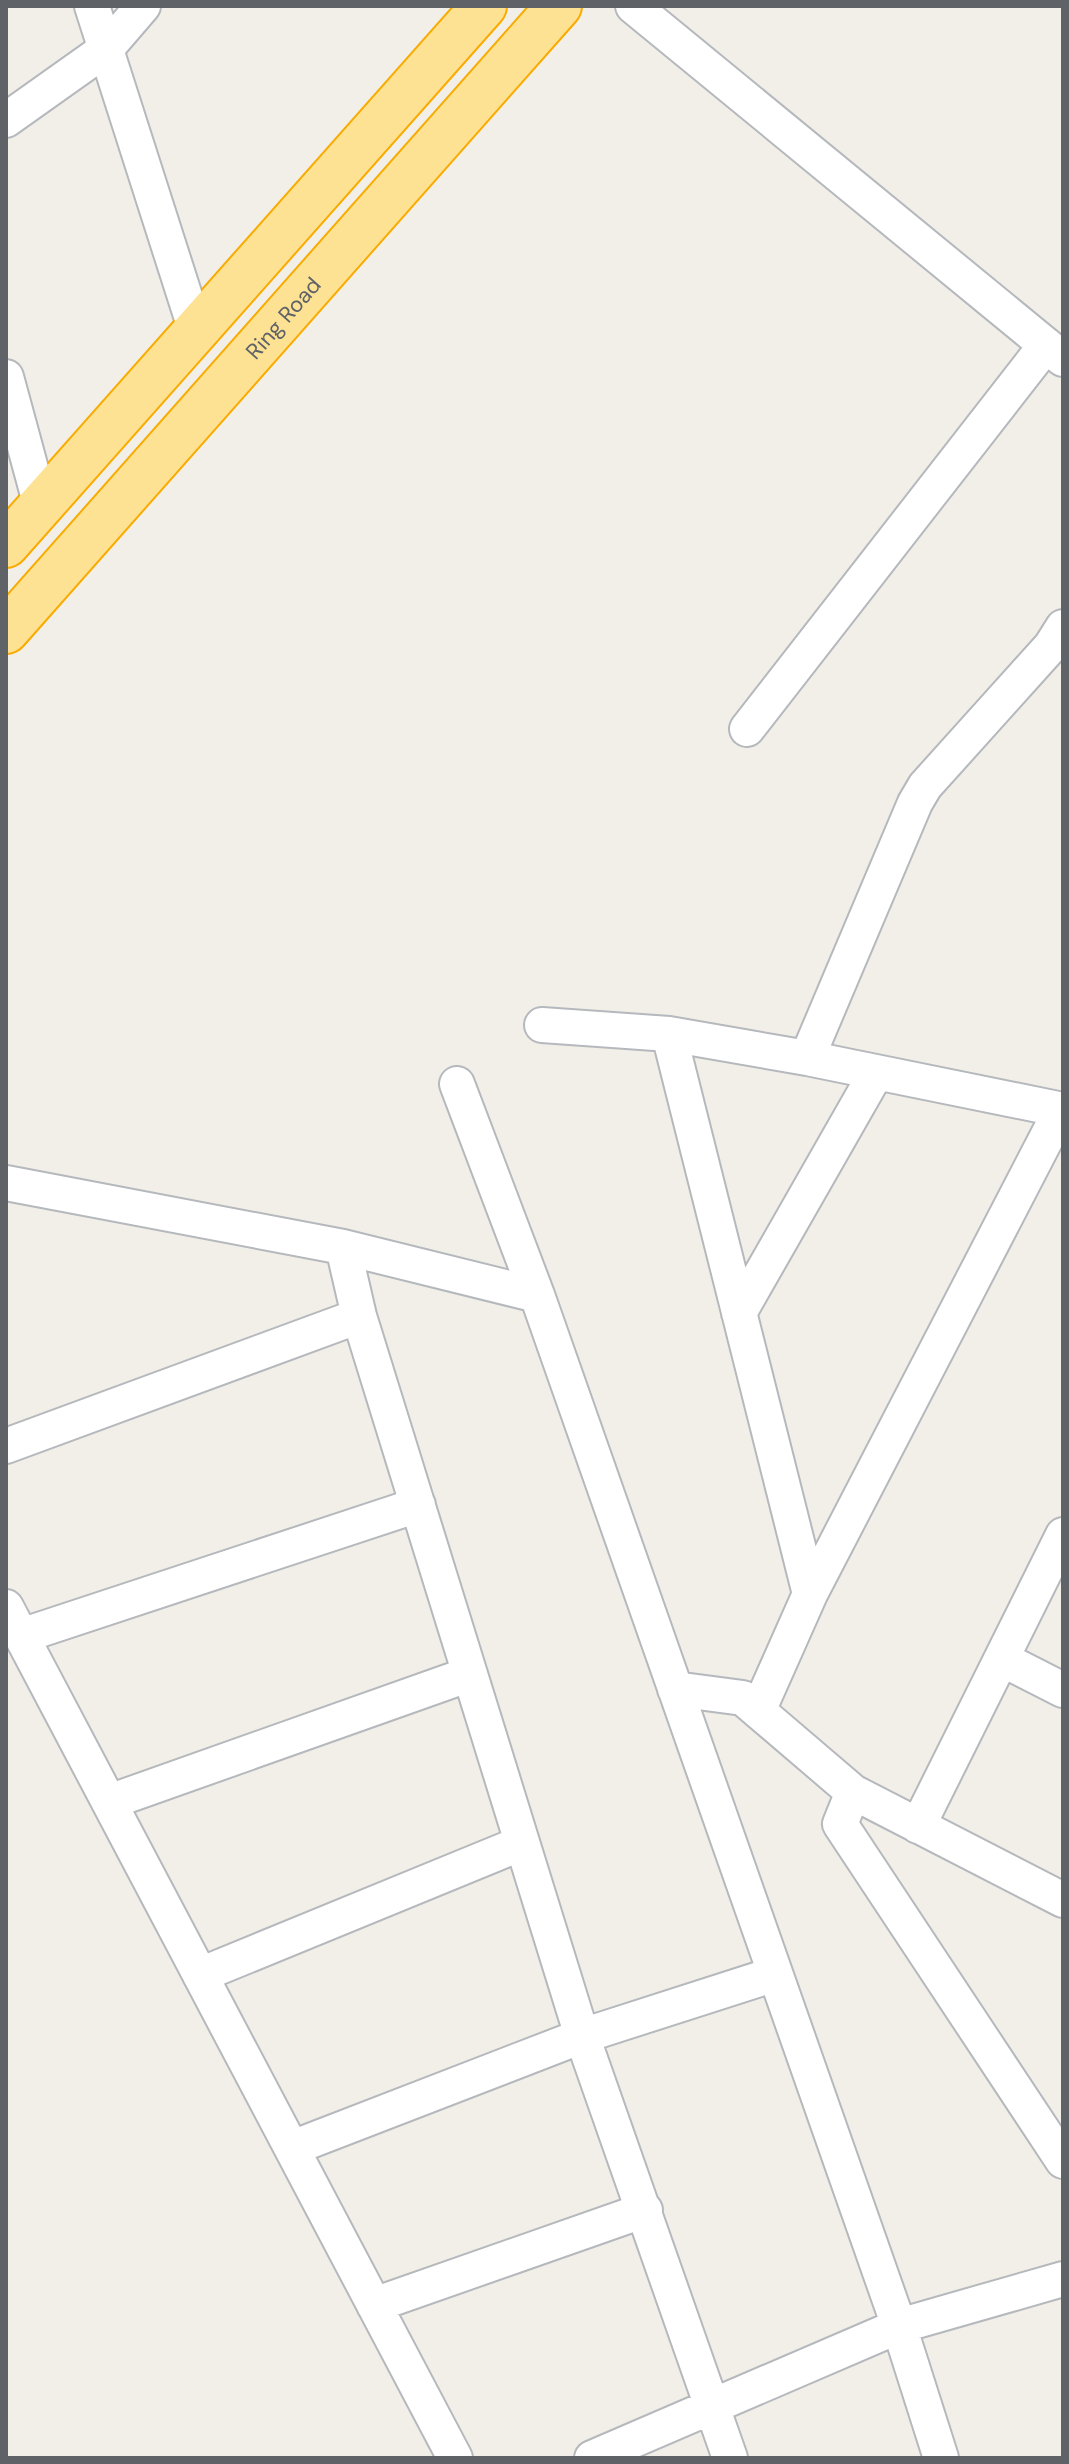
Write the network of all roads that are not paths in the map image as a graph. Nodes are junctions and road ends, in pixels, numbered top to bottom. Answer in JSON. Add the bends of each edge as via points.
{"nodes":[{"id":1,"x":92,"y":6,"type":"edge"},
{"id":2,"x":143,"y":6,"type":"edge"},
{"id":3,"x":484,"y":6,"type":"edge"},
{"id":4,"x":559,"y":6,"type":"edge"},
{"id":5,"x":633,"y":6,"type":"edge"},
{"id":6,"x":106,"y":49,"type":"junction"},
{"id":7,"x":6,"y":120,"type":"edge"},
{"id":8,"x":196,"y":331,"type":"junction"},
{"id":9,"x":1054,"y":352,"type":"edge"},
{"id":10,"x":6,"y":377,"type":"edge"},
{"id":11,"x":41,"y":506,"type":"junction"},
{"id":12,"x":6,"y":545,"type":"edge"},
{"id":13,"x":6,"y":631,"type":"edge"},
{"id":14,"x":1059,"y":642,"type":"edge"},
{"id":15,"x":747,"y":729,"type":"dead end"},
{"id":16,"x":542,"y":1025,"type":"dead end"},
{"id":17,"x":669,"y":1034,"type":"junction"},
{"id":18,"x":807,"y":1058,"type":"junction"},
{"id":19,"x":876,"y":1073,"type":"junction"},
{"id":20,"x":457,"y":1084,"type":"dead end"},
{"id":21,"x":1062,"y":1110,"type":"edge"},
{"id":22,"x":6,"y":1183,"type":"edge"},
{"id":23,"x":343,"y":1247,"type":"junction"},
{"id":24,"x":537,"y":1295,"type":"junction"},
{"id":25,"x":739,"y":1313,"type":"junction"},
{"id":26,"x":359,"y":1316,"type":"junction"},
{"id":27,"x":6,"y":1446,"type":"edge"},
{"id":28,"x":418,"y":1505,"type":"junction"},
{"id":29,"x":1063,"y":1535,"type":"edge"},
{"id":30,"x":810,"y":1594,"type":"junction"},
{"id":31,"x":14,"y":1622,"type":"edge"},
{"id":32,"x":1002,"y":1659,"type":"junction"},
{"id":33,"x":470,"y":1674,"type":"junction"},
{"id":34,"x":675,"y":1689,"type":"junction"},
{"id":35,"x":1063,"y":1690,"type":"edge"},
{"id":36,"x":758,"y":1711,"type":"junction"},
{"id":37,"x":853,"y":1792,"type":"junction"},
{"id":38,"x":109,"y":1802,"type":"junction"},
{"id":39,"x":918,"y":1826,"type":"junction"},
{"id":40,"x":522,"y":1843,"type":"junction"},
{"id":41,"x":1063,"y":1900,"type":"edge"},
{"id":42,"x":775,"y":1974,"type":"junction"},
{"id":43,"x":200,"y":1975,"type":"junction"},
{"id":44,"x":582,"y":2036,"type":"junction"},
{"id":45,"x":1059,"y":2139,"type":"edge"},
{"id":46,"x":292,"y":2148,"type":"junction"},
{"id":47,"x":645,"y":2210,"type":"junction"},
{"id":48,"x":1063,"y":2279,"type":"edge"},
{"id":49,"x":374,"y":2305,"type":"junction"},
{"id":50,"x":899,"y":2326,"type":"junction"},
{"id":51,"x":710,"y":2406,"type":"junction"},
{"id":52,"x":455,"y":2458,"type":"edge"},
{"id":53,"x":592,"y":2458,"type":"edge"},
{"id":54,"x":730,"y":2458,"type":"edge"},
{"id":55,"x":941,"y":2458,"type":"edge"}],
"edges":[{"from":1,"to":6,"type":"street"},
{"from":2,"to":6,"type":"street"},
{"from":3,"to":8,"type":"highway"},
{"from":4,"to":13,"type":"highway","name":"Ring Road"},
{"from":5,"to":9,"type":"street"},
{"from":6,"to":7,"type":"street"},
{"from":6,"to":8,"type":"street"},
{"from":8,"to":11,"type":"highway"},
{"from":9,"to":15,"type":"street"},
{"from":10,"to":11,"type":"street"},
{"from":11,"to":12,"type":"highway"},
{"from":14,"to":18,"type":"street","via":[[925,786]]},
{"from":16,"to":17,"type":"street"},
{"from":17,"to":18,"type":"street"},
{"from":17,"to":25,"type":"street"},
{"from":18,"to":19,"type":"street"},
{"from":19,"to":21,"type":"street"},
{"from":19,"to":25,"type":"street"},
{"from":20,"to":24,"type":"street"},
{"from":21,"to":30,"type":"street"},
{"from":22,"to":23,"type":"street"},
{"from":23,"to":24,"type":"street"},
{"from":23,"to":26,"type":"street"},
{"from":24,"to":34,"type":"street"},
{"from":25,"to":30,"type":"street"},
{"from":26,"to":27,"type":"street"},
{"from":26,"to":28,"type":"street"},
{"from":28,"to":31,"type":"street"},
{"from":28,"to":33,"type":"street"},
{"from":29,"to":32,"type":"street"},
{"from":30,"to":36,"type":"street"},
{"from":31,"to":38,"type":"street"},
{"from":32,"to":35,"type":"street"},
{"from":32,"to":39,"type":"street"},
{"from":33,"to":38,"type":"street"},
{"from":33,"to":40,"type":"street"},
{"from":34,"to":36,"type":"street","via":[[743,1698]]},
{"from":34,"to":42,"type":"street"},
{"from":36,"to":37,"type":"street"},
{"from":37,"to":39,"type":"street"},
{"from":37,"to":45,"type":"street","via":[[840,1824]]},
{"from":38,"to":43,"type":"street"},
{"from":39,"to":41,"type":"street"},
{"from":40,"to":43,"type":"street"},
{"from":40,"to":44,"type":"street"},
{"from":42,"to":44,"type":"street"},
{"from":42,"to":50,"type":"street"},
{"from":43,"to":46,"type":"street"},
{"from":44,"to":46,"type":"street"},
{"from":44,"to":47,"type":"street"},
{"from":46,"to":49,"type":"street"},
{"from":47,"to":49,"type":"street"},
{"from":47,"to":51,"type":"street"},
{"from":48,"to":50,"type":"street"},
{"from":49,"to":52,"type":"street"},
{"from":50,"to":51,"type":"street"},
{"from":50,"to":55,"type":"street"},
{"from":51,"to":53,"type":"street"},
{"from":51,"to":54,"type":"street"}]}
